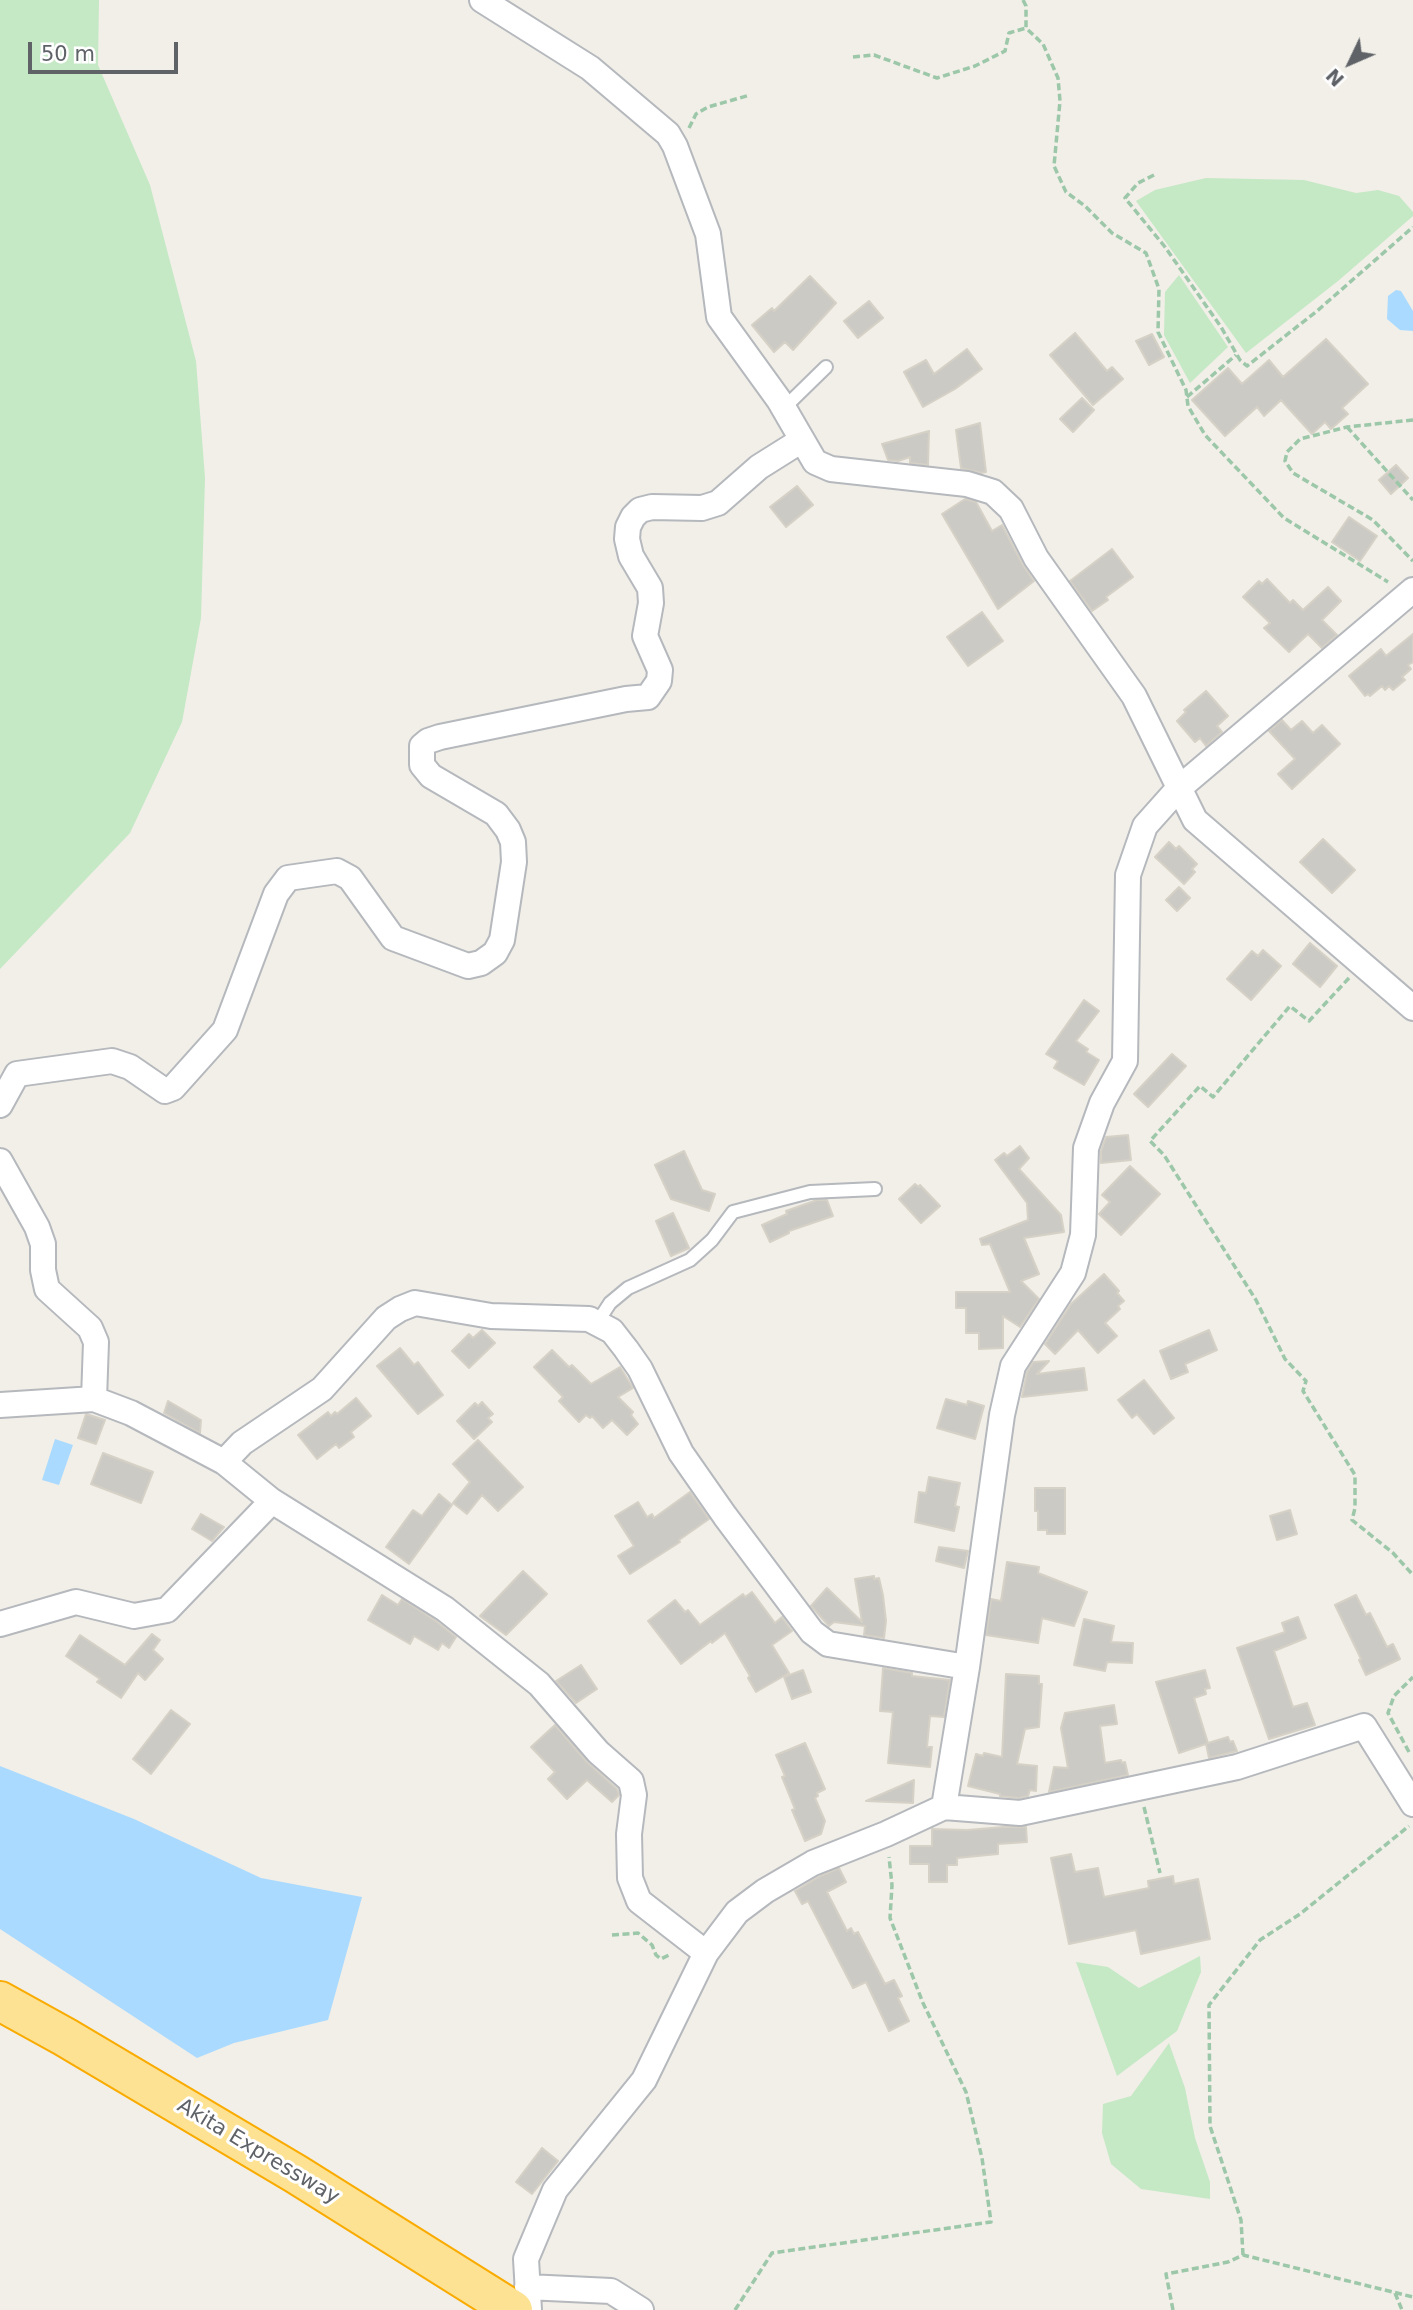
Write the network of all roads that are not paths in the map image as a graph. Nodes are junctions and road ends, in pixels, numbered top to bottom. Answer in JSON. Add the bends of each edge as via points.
{"nodes":[{"id":1,"x":482,"y":0,"type":"edge"},
{"id":2,"x":826,"y":367,"type":"dead end"},
{"id":3,"x":784,"y":408,"type":"junction"},
{"id":4,"x":802,"y":440,"type":"junction"},
{"id":5,"x":1410,"y":592,"type":"edge"},
{"id":6,"x":1178,"y":789,"type":"junction"},
{"id":7,"x":1413,"y":1008,"type":"edge"},
{"id":8,"x":0,"y":1105,"type":"edge"},
{"id":9,"x":0,"y":1161,"type":"edge"},
{"id":10,"x":875,"y":1189,"type":"dead end"},
{"id":11,"x":597,"y":1323,"type":"junction"},
{"id":12,"x":94,"y":1399,"type":"junction"},
{"id":13,"x":0,"y":1405,"type":"edge"},
{"id":14,"x":223,"y":1462,"type":"junction"},
{"id":15,"x":272,"y":1501,"type":"junction"},
{"id":16,"x":0,"y":1624,"type":"edge"},
{"id":17,"x":967,"y":1667,"type":"junction"},
{"id":18,"x":1411,"y":1796,"type":"edge"},
{"id":19,"x":944,"y":1807,"type":"junction"},
{"id":20,"x":698,"y":1947,"type":"junction"},
{"id":21,"x":0,"y":2001,"type":"edge"},
{"id":22,"x":523,"y":2302,"type":"edge"},
{"id":23,"x":641,"y":2310,"type":"edge"}],
"edges":[{"from":1,"to":3,"type":"street","via":[[590,68],[668,134],[708,234],[719,317]]},
{"from":2,"to":3,"type":"lane"},
{"from":3,"to":4,"type":"street"},
{"from":4,"to":6,"type":"street","via":[[815,462],[831,469],[967,484],[993,492],[1011,509],[1036,558],[1134,696]]},
{"from":4,"to":8,"type":"street","via":[[759,467],[718,503],[702,508],[652,507],[633,517],[627,539],[631,556],[650,588],[645,636],[660,670],[648,698],[440,737],[422,746],[422,765],[431,776],[496,814],[513,842],[502,940],[495,953],[468,965],[393,938],[350,878],[337,871],[288,878],[276,894],[225,1030],[173,1087],[165,1091],[130,1067],[112,1061],[17,1074]]},
{"from":5,"to":6,"type":"street"},
{"from":6,"to":7,"type":"street","via":[[1195,820]]},
{"from":6,"to":17,"type":"street","via":[[1145,826],[1128,875],[1125,1061],[1102,1102],[1086,1148],[1083,1235],[1073,1273],[1013,1366]]},
{"from":9,"to":12,"type":"street","via":[[37,1227],[47,1289],[90,1328],[96,1342]]},
{"from":10,"to":11,"type":"lane","via":[[810,1192],[733,1212],[690,1260],[628,1288],[610,1303]]},
{"from":11,"to":14,"type":"street","via":[[491,1316],[415,1303],[400,1308],[322,1390]]},
{"from":11,"to":17,"type":"street","via":[[612,1331],[640,1368],[681,1453],[812,1632],[828,1644]]},
{"from":12,"to":13,"type":"street"},
{"from":12,"to":14,"type":"street","via":[[131,1413]]},
{"from":14,"to":15,"type":"street"},
{"from":15,"to":16,"type":"street","via":[[167,1610],[134,1616],[76,1602]]},
{"from":15,"to":20,"type":"street","via":[[445,1609],[539,1684],[598,1752],[631,1781],[630,1878],[639,1901]]},
{"from":17,"to":19,"type":"street"},
{"from":18,"to":19,"type":"street","via":[[1364,1726],[1237,1767],[1020,1813]]},
{"from":19,"to":20,"type":"street","via":[[813,1863],[765,1891]]},
{"from":20,"to":22,"type":"street","via":[[644,2080],[555,2190],[526,2259]]},
{"from":21,"to":22,"type":"highway","name":"Akita Expressway","via":[[285,2167],[435,2261]]},
{"from":22,"to":23,"type":"street","via":[[611,2291]]}]}
